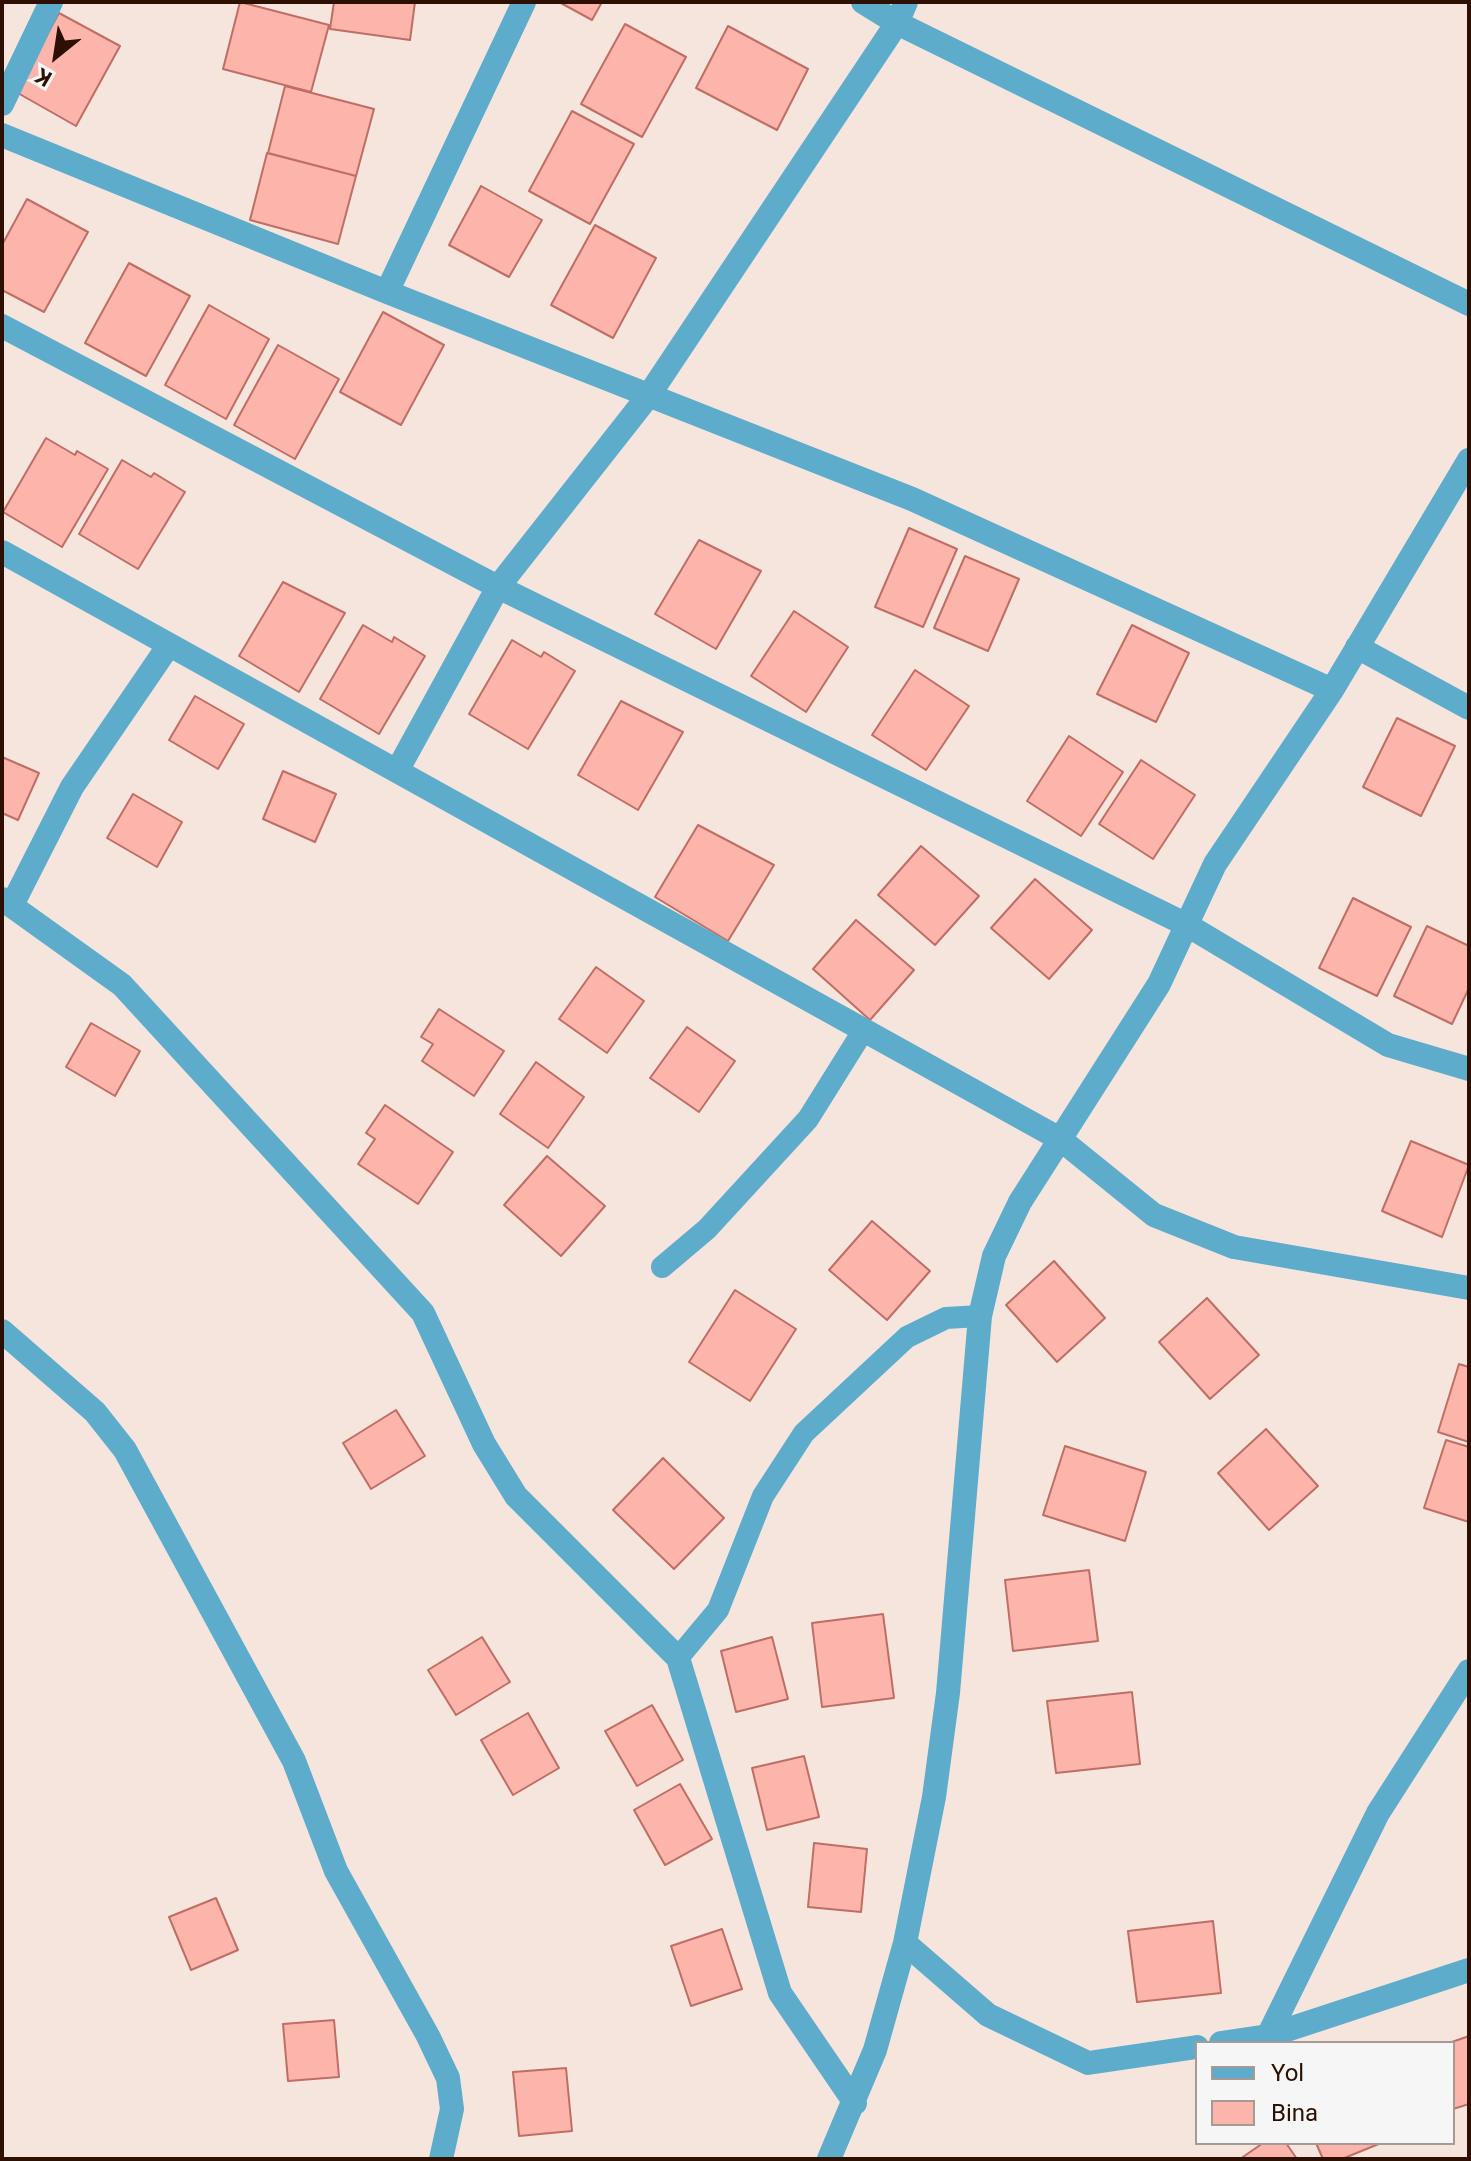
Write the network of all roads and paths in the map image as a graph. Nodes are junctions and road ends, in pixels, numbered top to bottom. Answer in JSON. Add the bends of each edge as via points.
{"nodes":[{"id":1,"x":51,"y":2,"type":"edge"},
{"id":2,"x":524,"y":2,"type":"edge"},
{"id":3,"x":863,"y":2,"type":"edge"},
{"id":4,"x":902,"y":13,"type":"edge"},
{"id":5,"x":2,"y":104,"type":"edge"},
{"id":6,"x":2,"y":135,"type":"edge"},
{"id":7,"x":387,"y":292,"type":"junction"},
{"id":8,"x":1469,"y":304,"type":"edge"},
{"id":9,"x":2,"y":326,"type":"edge"},
{"id":10,"x":649,"y":395,"type":"junction"},
{"id":11,"x":1469,"y":460,"type":"edge"},
{"id":12,"x":2,"y":552,"type":"edge"},
{"id":13,"x":498,"y":587,"type":"junction"},
{"id":14,"x":169,"y":645,"type":"junction"},
{"id":15,"x":1357,"y":647,"type":"junction"},
{"id":16,"x":1332,"y":690,"type":"junction"},
{"id":17,"x":1469,"y":708,"type":"edge"},
{"id":18,"x":397,"y":771,"type":"junction"},
{"id":19,"x":7,"y":902,"type":"edge"},
{"id":20,"x":1187,"y":925,"type":"junction"},
{"id":21,"x":863,"y":1031,"type":"junction"},
{"id":22,"x":1469,"y":1069,"type":"edge"},
{"id":23,"x":1060,"y":1139,"type":"junction"},
{"id":24,"x":662,"y":1267,"type":"dead end"},
{"id":25,"x":1469,"y":1288,"type":"edge"},
{"id":26,"x":980,"y":1316,"type":"junction"},
{"id":27,"x":2,"y":1331,"type":"edge"},
{"id":28,"x":678,"y":1658,"type":"junction"},
{"id":29,"x":1469,"y":1671,"type":"edge"},
{"id":30,"x":905,"y":1943,"type":"junction"},
{"id":31,"x":1469,"y":1970,"type":"edge"},
{"id":32,"x":1268,"y":2036,"type":"junction"},
{"id":33,"x":1234,"y":2041,"type":"edge"},
{"id":34,"x":1195,"y":2047,"type":"edge"},
{"id":35,"x":855,"y":2103,"type":"junction"},
{"id":36,"x":441,"y":2159,"type":"edge"},
{"id":37,"x":829,"y":2159,"type":"edge"}],
"edges":[{"from":1,"to":5,"type":"street"},
{"from":2,"to":7,"type":"street"},
{"from":3,"to":4,"type":"street"},
{"from":4,"to":8,"type":"street"},
{"from":4,"to":10,"type":"street"},
{"from":6,"to":7,"type":"street"},
{"from":7,"to":10,"type":"street"},
{"from":9,"to":13,"type":"street"},
{"from":10,"to":13,"type":"street"},
{"from":10,"to":16,"type":"street","via":[[912,499]]},
{"from":11,"to":15,"type":"street"},
{"from":12,"to":14,"type":"street"},
{"from":13,"to":18,"type":"street"},
{"from":13,"to":20,"type":"street"},
{"from":14,"to":18,"type":"street"},
{"from":14,"to":19,"type":"street","via":[[72,787]]},
{"from":15,"to":16,"type":"street"},
{"from":15,"to":17,"type":"street"},
{"from":16,"to":20,"type":"street","via":[[1215,864]]},
{"from":18,"to":21,"type":"street"},
{"from":19,"to":28,"type":"street","via":[[122,985],[423,1313],[484,1444],[516,1496]]},
{"from":20,"to":22,"type":"street","via":[[1388,1045]]},
{"from":20,"to":23,"type":"street","via":[[1159,984]]},
{"from":21,"to":23,"type":"street"},
{"from":21,"to":24,"type":"lane","via":[[808,1119],[707,1229]]},
{"from":23,"to":25,"type":"street","via":[[1154,1215],[1234,1247]]},
{"from":23,"to":26,"type":"street","via":[[1006,1228]]},
{"from":26,"to":28,"type":"lane","via":[[946,1318],[907,1337],[804,1433],[763,1496],[718,1610]]},
{"from":26,"to":30,"type":"street","via":[[948,1693]]},
{"from":27,"to":36,"type":"street","via":[[87,1404],[125,1450],[294,1761],[336,1871],[448,2078],[452,2109]]},
{"from":28,"to":35,"type":"street","via":[[780,1993]]},
{"from":29,"to":32,"type":"street","via":[[1378,1813]]},
{"from":30,"to":34,"type":"street","via":[[988,2015],[1088,2063]]},
{"from":30,"to":35,"type":"street"},
{"from":31,"to":32,"type":"street"},
{"from":32,"to":33,"type":"street"},
{"from":35,"to":37,"type":"street"}]}
